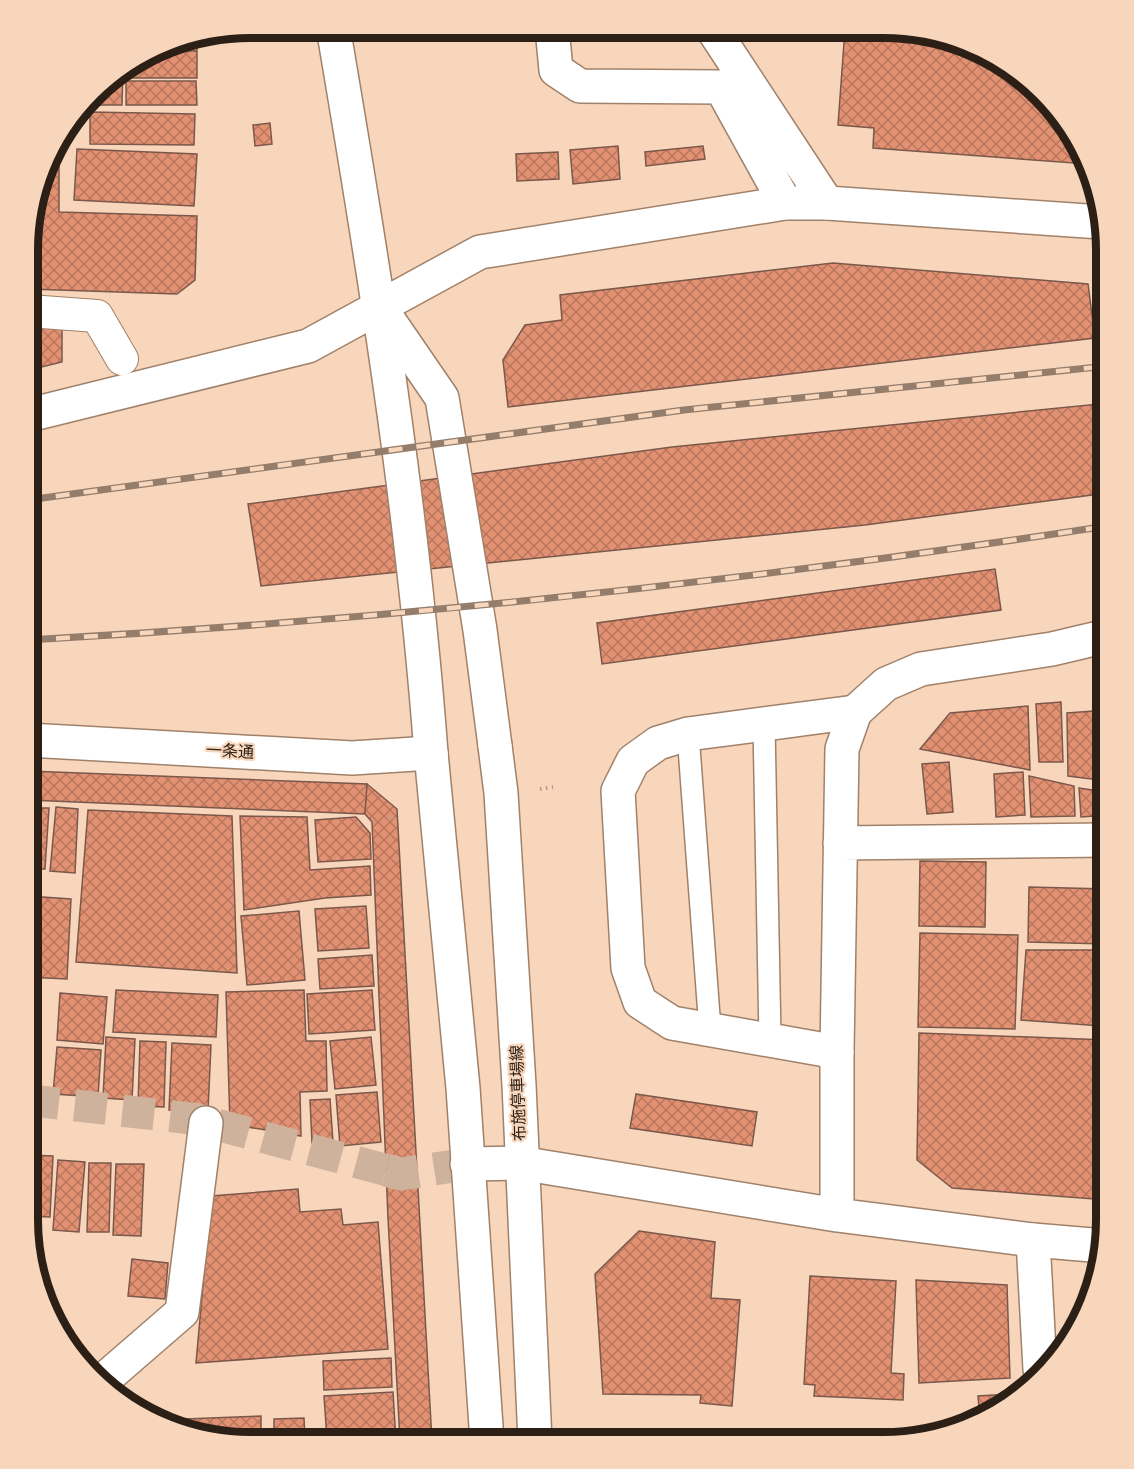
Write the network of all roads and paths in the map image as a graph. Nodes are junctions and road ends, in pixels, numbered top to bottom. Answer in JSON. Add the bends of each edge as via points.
{"nodes":[{"id":1,"x":335,"y":38,"type":"edge"},
{"id":2,"x":553,"y":38,"type":"edge"},
{"id":3,"x":719,"y":38,"type":"edge"},
{"id":4,"x":785,"y":203,"type":"junction"},
{"id":5,"x":827,"y":203,"type":"junction"},
{"id":6,"x":1095,"y":222,"type":"edge"},
{"id":7,"x":380,"y":308,"type":"junction"},
{"id":8,"x":38,"y":312,"type":"edge"},
{"id":9,"x":122,"y":359,"type":"dead end"},
{"id":10,"x":38,"y":413,"type":"edge"},
{"id":11,"x":1096,"y":639,"type":"edge"},
{"id":12,"x":855,"y":712,"type":"junction"},
{"id":13,"x":764,"y":725,"type":"junction"},
{"id":14,"x":688,"y":734,"type":"junction"},
{"id":15,"x":38,"y":741,"type":"edge"},
{"id":16,"x":431,"y":753,"type":"junction"},
{"id":17,"x":1096,"y":840,"type":"edge"},
{"id":18,"x":840,"y":843,"type":"junction"},
{"id":19,"x":710,"y":1029,"type":"junction"},
{"id":20,"x":770,"y":1039,"type":"junction"},
{"id":21,"x":837,"y":1052,"type":"junction"},
{"id":22,"x":206,"y":1123,"type":"dead end"},
{"id":23,"x":520,"y":1163,"type":"junction"},
{"id":24,"x":467,"y":1164,"type":"junction"},
{"id":25,"x":837,"y":1215,"type":"junction"},
{"id":26,"x":1033,"y":1240,"type":"junction"},
{"id":27,"x":1095,"y":1245,"type":"edge"},
{"id":28,"x":1040,"y":1363,"type":"edge"},
{"id":29,"x":108,"y":1377,"type":"edge"},
{"id":30,"x":486,"y":1432,"type":"edge"},
{"id":31,"x":534,"y":1432,"type":"edge"}],
"edges":[{"from":1,"to":7,"type":"street"},
{"from":2,"to":4,"type":"street","via":[[556,70],[580,86],[721,87]]},
{"from":3,"to":5,"type":"street"},
{"from":4,"to":5,"type":"street"},
{"from":4,"to":7,"type":"street","via":[[480,252]]},
{"from":5,"to":6,"type":"street"},
{"from":7,"to":10,"type":"street","via":[[308,346]]},
{"from":7,"to":16,"type":"street","via":[[423,637]]},
{"from":7,"to":23,"type":"street","name":"布施停車場線","via":[[442,398],[480,630],[501,794]]},
{"from":8,"to":9,"type":"street","via":[[97,316]]},
{"from":11,"to":12,"type":"street","via":[[921,669],[886,684]]},
{"from":12,"to":13,"type":"street"},
{"from":12,"to":18,"type":"street","via":[[842,749]]},
{"from":13,"to":14,"type":"street"},
{"from":13,"to":20,"type":"lane"},
{"from":14,"to":19,"type":"lane"},
{"from":14,"to":19,"type":"street","via":[[658,742],[633,761],[618,791],[628,968],[640,1002],[672,1023]]},
{"from":15,"to":16,"type":"street","name":"一条通","via":[[352,758]]},
{"from":16,"to":24,"type":"street"},
{"from":17,"to":18,"type":"street"},
{"from":18,"to":21,"type":"street"},
{"from":19,"to":20,"type":"street"},
{"from":20,"to":21,"type":"street"},
{"from":21,"to":25,"type":"street"},
{"from":22,"to":29,"type":"street","via":[[182,1312]]},
{"from":23,"to":24,"type":"street"},
{"from":23,"to":25,"type":"street"},
{"from":23,"to":31,"type":"street","name":"布施停車場線"},
{"from":24,"to":30,"type":"street"},
{"from":25,"to":26,"type":"street"},
{"from":26,"to":27,"type":"street"},
{"from":26,"to":28,"type":"street"}]}
